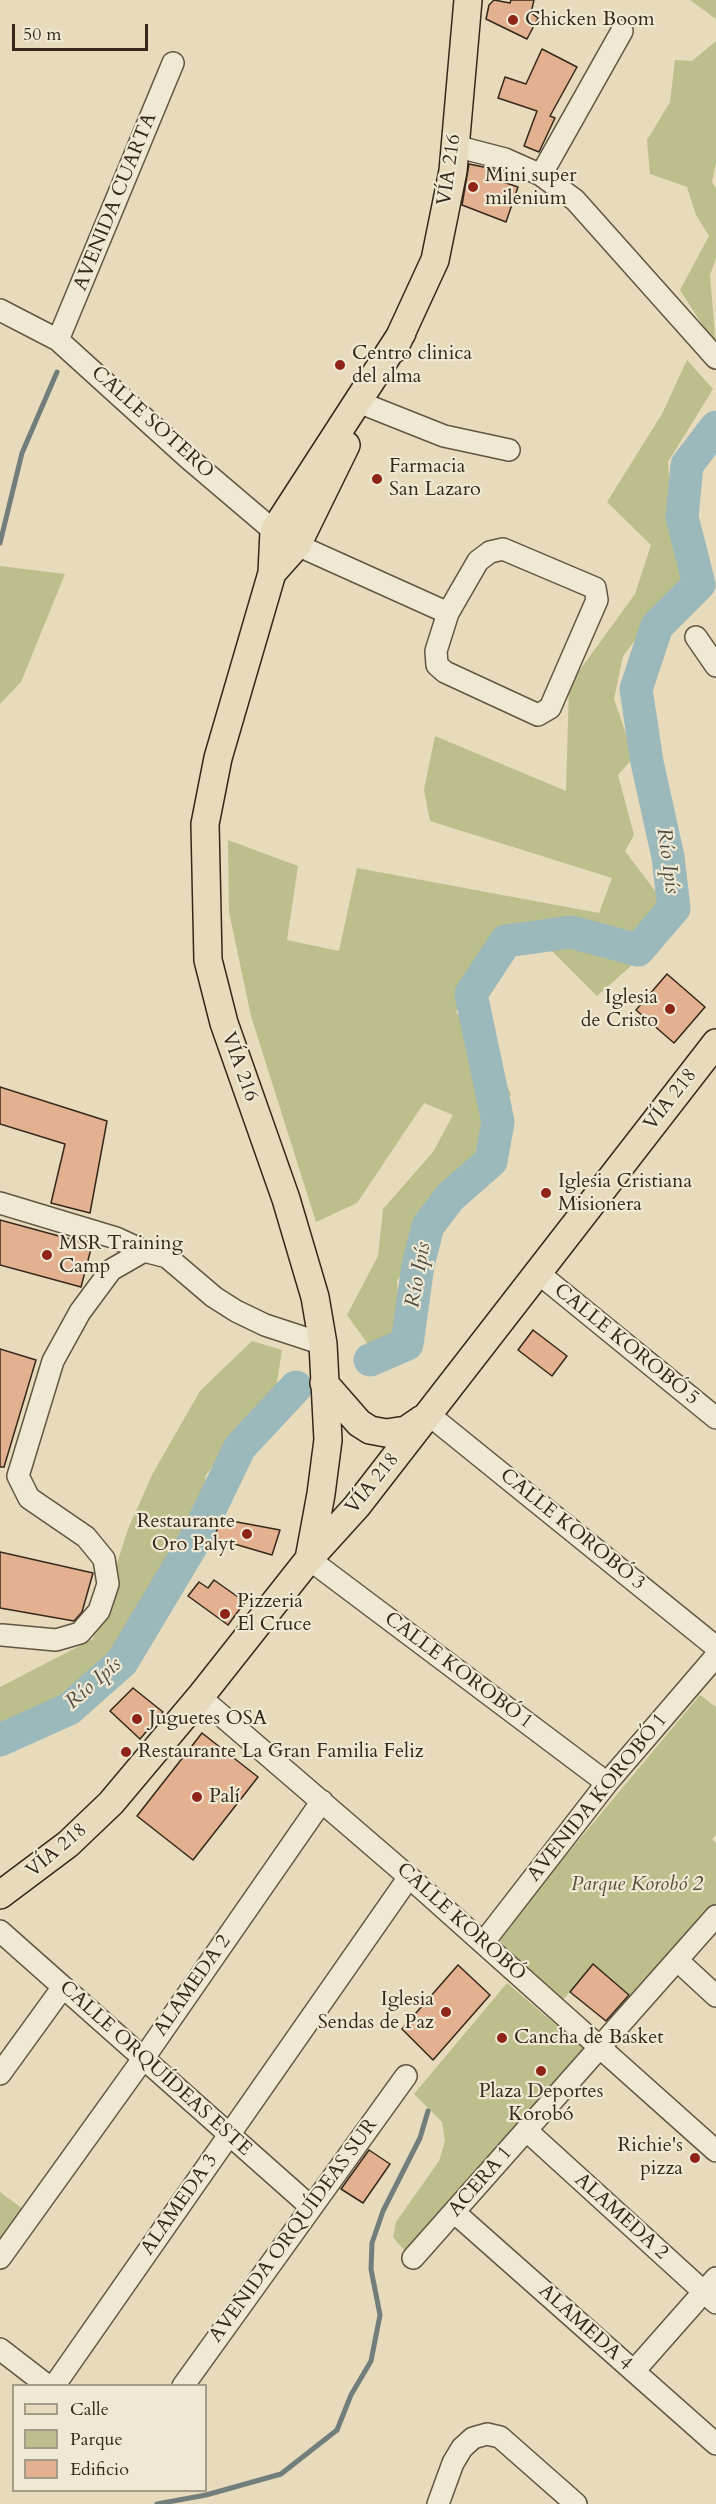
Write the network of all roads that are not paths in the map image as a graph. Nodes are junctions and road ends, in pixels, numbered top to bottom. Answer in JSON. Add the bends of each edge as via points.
{"nodes":[{"id":1,"x":468,"y":0,"type":"edge"},
{"id":2,"x":622,"y":31,"type":"dead end"},
{"id":3,"x":172,"y":63,"type":"dead end"},
{"id":4,"x":455,"y":146,"type":"junction"},
{"id":5,"x":541,"y":175,"type":"junction"},
{"id":6,"x":0,"y":310,"type":"edge"},
{"id":7,"x":402,"y":333,"type":"junction"},
{"id":8,"x":58,"y":340,"type":"junction"},
{"id":9,"x":716,"y":358,"type":"edge"},
{"id":10,"x":366,"y":405,"type":"junction"},
{"id":11,"x":509,"y":450,"type":"dead end"},
{"id":12,"x":267,"y":525,"type":"junction"},
{"id":13,"x":297,"y":545,"type":"junction"},
{"id":14,"x":272,"y":573,"type":"junction"},
{"id":15,"x":448,"y":613,"type":"junction"},
{"id":16,"x":696,"y":637,"type":"dead end"},
{"id":17,"x":716,"y":666,"type":"edge"},
{"id":18,"x":716,"y":1043,"type":"edge"},
{"id":19,"x":0,"y":1203,"type":"edge"},
{"id":20,"x":144,"y":1251,"type":"junction"},
{"id":21,"x":537,"y":1272,"type":"junction"},
{"id":22,"x":323,"y":1344,"type":"junction"},
{"id":23,"x":324,"y":1383,"type":"junction"},
{"id":24,"x":428,"y":1414,"type":"junction"},
{"id":25,"x":716,"y":1418,"type":"edge"},
{"id":26,"x":309,"y":1559,"type":"junction"},
{"id":27,"x":2,"y":1635,"type":"dead end"},
{"id":28,"x":716,"y":1647,"type":"edge"},
{"id":29,"x":716,"y":1656,"type":"edge"},
{"id":30,"x":200,"y":1697,"type":"junction"},
{"id":31,"x":607,"y":1783,"type":"junction"},
{"id":32,"x":322,"y":1801,"type":"junction"},
{"id":33,"x":409,"y":1877,"type":"junction"},
{"id":34,"x":0,"y":1895,"type":"edge"},
{"id":35,"x":716,"y":1916,"type":"edge"},
{"id":36,"x":0,"y":1931,"type":"edge"},
{"id":37,"x":483,"y":1943,"type":"junction"},
{"id":38,"x":677,"y":1960,"type":"junction"},
{"id":39,"x":63,"y":1987,"type":"junction"},
{"id":40,"x":716,"y":1996,"type":"edge"},
{"id":41,"x":600,"y":2047,"type":"junction"},
{"id":42,"x":143,"y":2059,"type":"junction"},
{"id":43,"x":0,"y":2074,"type":"edge"},
{"id":44,"x":405,"y":2076,"type":"dead end"},
{"id":45,"x":526,"y":2130,"type":"junction"},
{"id":46,"x":229,"y":2134,"type":"junction"},
{"id":47,"x":716,"y":2151,"type":"edge"},
{"id":48,"x":311,"y":2207,"type":"junction"},
{"id":49,"x":454,"y":2212,"type":"junction"},
{"id":50,"x":0,"y":2258,"type":"edge"},
{"id":51,"x":413,"y":2258,"type":"dead end"},
{"id":52,"x":712,"y":2291,"type":"edge"},
{"id":53,"x":0,"y":2349,"type":"edge"},
{"id":54,"x":634,"y":2371,"type":"junction"},
{"id":55,"x":47,"y":2384,"type":"edge"},
{"id":56,"x":55,"y":2384,"type":"edge"},
{"id":57,"x":184,"y":2384,"type":"edge"},
{"id":58,"x":716,"y":2444,"type":"edge"},
{"id":59,"x":438,"y":2504,"type":"edge"},
{"id":60,"x":576,"y":2504,"type":"edge"}],
"edges":[{"from":1,"to":4,"type":"main road","name":"VÍA 216"},
{"from":2,"to":5,"type":"street"},
{"from":3,"to":8,"type":"street","name":"AVENIDA CUARTA"},
{"from":4,"to":5,"type":"street","via":[[505,159]]},
{"from":4,"to":7,"type":"main road","name":"VÍA 216","via":[[435,261]]},
{"from":5,"to":9,"type":"street","via":[[598,223]]},
{"from":6,"to":8,"type":"street","name":"CALLE SOTERO"},
{"from":7,"to":10,"type":"main road","name":"VÍA 216"},
{"from":7,"to":12,"type":"main road","name":"VÍA 216","via":[[304,484]]},
{"from":8,"to":12,"type":"street","name":"CALLE SOTERO"},
{"from":10,"to":11,"type":"street","via":[[444,436]]},
{"from":10,"to":13,"type":"main road","name":"VÍA 216"},
{"from":12,"to":13,"type":"street","name":"CALLE SOTERO"},
{"from":12,"to":14,"type":"main road","name":"VÍA 216"},
{"from":13,"to":14,"type":"main road","name":"VÍA 216"},
{"from":13,"to":15,"type":"street","name":"CALLE SOTERO"},
{"from":14,"to":22,"type":"main road","name":"VÍA 216","via":[[218,758],[206,824],[208,960],[224,1023],[286,1199],[315,1297]]},
{"from":15,"to":15,"type":"street","via":[[478,561],[503,549],[595,588],[597,600],[550,708],[538,715],[437,665],[436,651]]},
{"from":16,"to":17,"type":"street"},
{"from":18,"to":21,"type":"main road","name":"VÍA 218"},
{"from":19,"to":20,"type":"street","via":[[116,1238]]},
{"from":20,"to":22,"type":"street","via":[[167,1257],[236,1311]]},
{"from":20,"to":27,"type":"street","via":[[111,1270],[80,1312],[53,1361],[18,1476],[29,1498],[86,1537],[104,1559],[108,1584],[99,1611],[80,1633],[56,1640]]},
{"from":21,"to":24,"type":"main road","name":"VÍA 218"},
{"from":21,"to":25,"type":"street","name":"CALLE KOROBÓ 5"},
{"from":22,"to":23,"type":"main road","name":"VÍA 216"},
{"from":23,"to":24,"type":"main road","via":[[370,1430],[406,1430]]},
{"from":23,"to":26,"type":"main road","name":"VÍA 216","via":[[328,1440]]},
{"from":24,"to":26,"type":"main road","name":"VÍA 218","via":[[357,1506]]},
{"from":24,"to":28,"type":"street","name":"CALLE KOROBÓ 3"},
{"from":26,"to":30,"type":"main road","name":"VÍA 218"},
{"from":26,"to":31,"type":"street","name":"CALLE KOROBÓ 1"},
{"from":29,"to":31,"type":"street","name":"AVENIDA KOROBÓ 1"},
{"from":30,"to":32,"type":"street","name":"CALLE KOROBÓ"},
{"from":30,"to":34,"type":"main road","name":"VÍA 218","via":[[111,1803],[68,1844]]},
{"from":31,"to":37,"type":"street","name":"AVENIDA KOROBÓ 1"},
{"from":32,"to":33,"type":"street","name":"CALLE KOROBÓ"},
{"from":32,"to":42,"type":"street","name":"ALAMEDA 2"},
{"from":33,"to":37,"type":"street","name":"CALLE KOROBÓ"},
{"from":33,"to":46,"type":"street","name":"ALAMEDA 3"},
{"from":35,"to":38,"type":"street","name":"ACERA 1"},
{"from":36,"to":39,"type":"street","name":"CALLE ORQUÍDEAS ESTE"},
{"from":37,"to":41,"type":"street","name":"CALLE KOROBÓ"},
{"from":38,"to":40,"type":"street"},
{"from":38,"to":41,"type":"street","name":"ACERA 1"},
{"from":39,"to":42,"type":"street","name":"CALLE ORQUÍDEAS ESTE"},
{"from":39,"to":43,"type":"street"},
{"from":41,"to":45,"type":"street","name":"ACERA 1"},
{"from":41,"to":47,"type":"street","name":"CALLE KOROBÓ"},
{"from":42,"to":46,"type":"street","name":"CALLE ORQUÍDEAS ESTE"},
{"from":42,"to":50,"type":"street","name":"ALAMEDA 2"},
{"from":44,"to":48,"type":"street","name":"AVENIDA ORQUÍDEAS SUR"},
{"from":45,"to":49,"type":"street","name":"ACERA 1"},
{"from":45,"to":52,"type":"street","name":"ALAMEDA 2"},
{"from":46,"to":48,"type":"street","name":"CALLE ORQUÍDEAS ESTE"},
{"from":46,"to":56,"type":"street","name":"ALAMEDA 3"},
{"from":48,"to":57,"type":"street","name":"AVENIDA ORQUÍDEAS SUR"},
{"from":49,"to":51,"type":"street","name":"ACERA 1"},
{"from":49,"to":54,"type":"street","name":"ALAMEDA 4"},
{"from":52,"to":54,"type":"street"},
{"from":53,"to":55,"type":"street"},
{"from":54,"to":58,"type":"street","name":"ALAMEDA 4"},
{"from":59,"to":60,"type":"street","via":[[462,2448],[487,2433],[500,2437]]}]}
